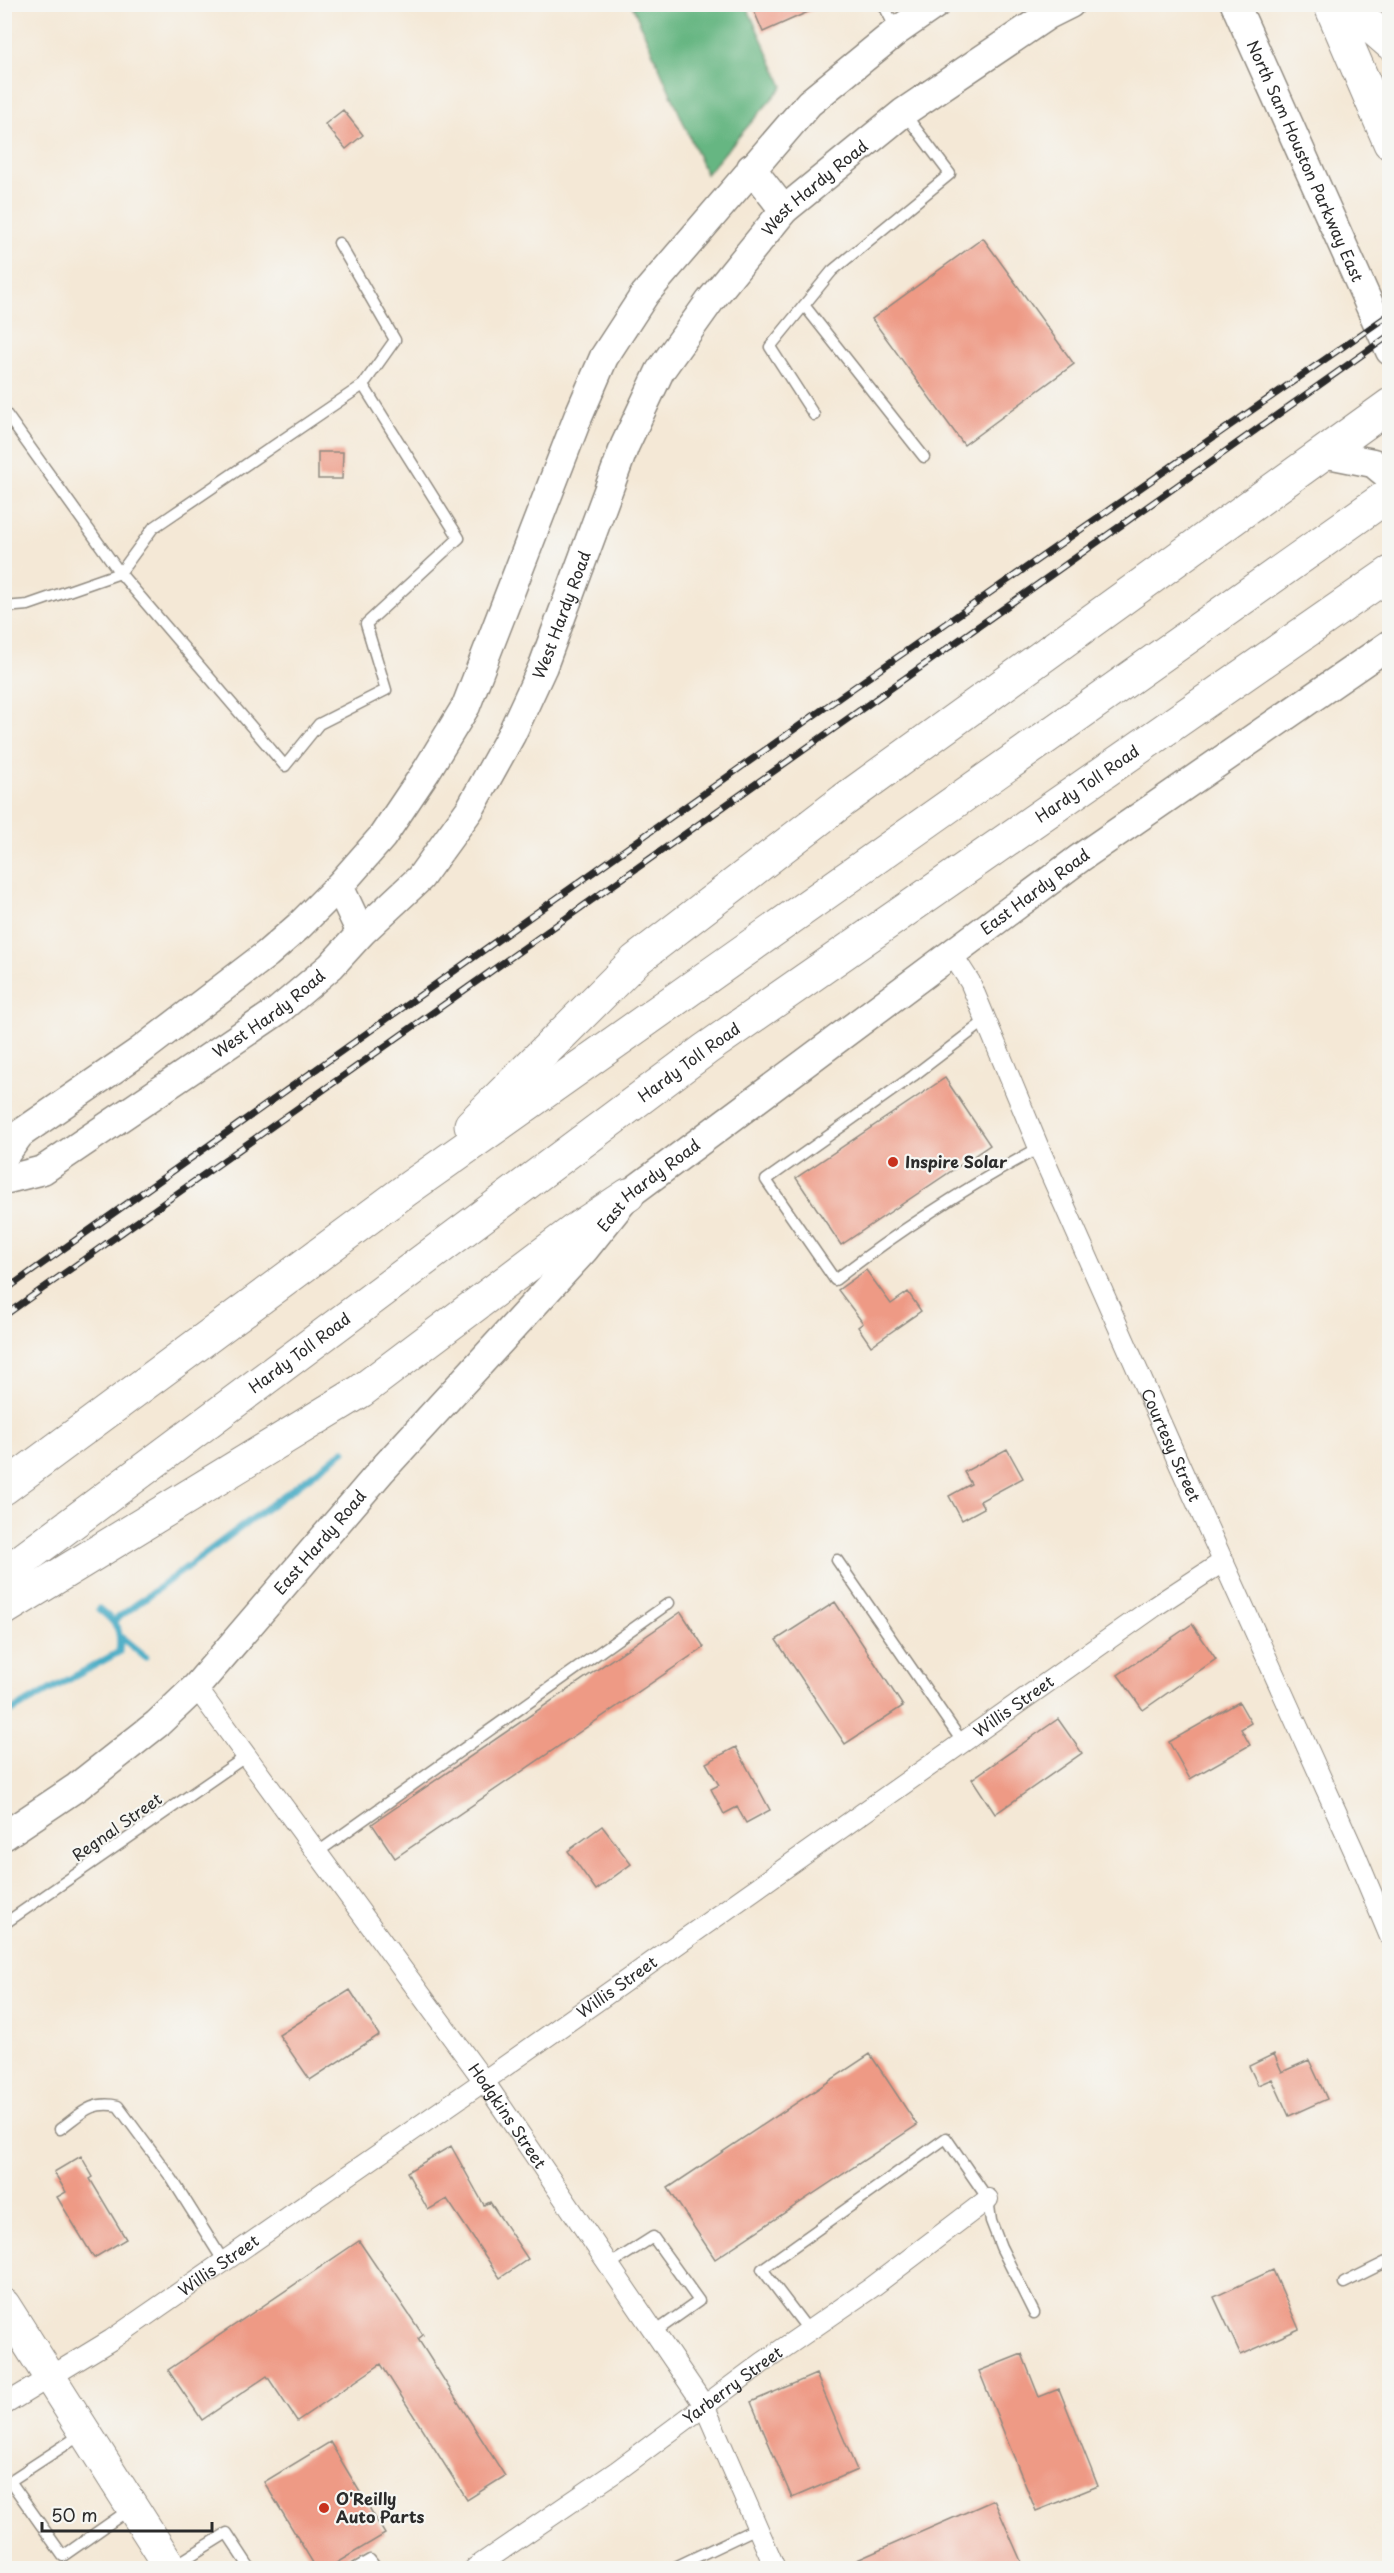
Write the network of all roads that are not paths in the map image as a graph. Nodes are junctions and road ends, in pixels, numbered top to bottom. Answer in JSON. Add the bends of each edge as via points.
{"nodes":[{"id":1,"x":883,"y":4,"type":"edge"},
{"id":2,"x":936,"y":4,"type":"edge"},
{"id":3,"x":1070,"y":4,"type":"edge"},
{"id":4,"x":1234,"y":4,"type":"edge"},
{"id":5,"x":1330,"y":4,"type":"edge"},
{"id":6,"x":1345,"y":4,"type":"edge"},
{"id":7,"x":897,"y":32,"type":"junction"},
{"id":8,"x":1389,"y":43,"type":"edge"},
{"id":9,"x":904,"y":112,"type":"junction"},
{"id":10,"x":1389,"y":143,"type":"edge"},
{"id":11,"x":751,"y":168,"type":"junction"},
{"id":12,"x":784,"y":210,"type":"junction"},
{"id":13,"x":339,"y":243,"type":"dead end"},
{"id":14,"x":804,"y":305,"type":"junction"},
{"id":15,"x":1389,"y":351,"type":"edge"},
{"id":16,"x":363,"y":385,"type":"junction"},
{"id":17,"x":1389,"y":405,"type":"edge"},
{"id":18,"x":4,"y":411,"type":"edge"},
{"id":19,"x":814,"y":415,"type":"dead end"},
{"id":20,"x":1323,"y":453,"type":"junction"},
{"id":21,"x":924,"y":457,"type":"dead end"},
{"id":22,"x":1389,"y":477,"type":"edge"},
{"id":23,"x":1389,"y":494,"type":"edge"},
{"id":24,"x":120,"y":573,"type":"junction"},
{"id":25,"x":1389,"y":573,"type":"edge"},
{"id":26,"x":4,"y":607,"type":"edge"},
{"id":27,"x":1389,"y":644,"type":"edge"},
{"id":28,"x":339,"y":886,"type":"junction"},
{"id":29,"x":361,"y":933,"type":"junction"},
{"id":30,"x":952,"y":954,"type":"junction"},
{"id":31,"x":986,"y":1021,"type":"junction"},
{"id":32,"x":1039,"y":1148,"type":"junction"},
{"id":33,"x":4,"y":1156,"type":"edge"},
{"id":34,"x":4,"y":1180,"type":"edge"},
{"id":35,"x":406,"y":1190,"type":"junction"},
{"id":36,"x":628,"y":1195,"type":"junction"},
{"id":37,"x":4,"y":1488,"type":"edge"},
{"id":38,"x":837,"y":1560,"type":"dead end"},
{"id":39,"x":1224,"y":1561,"type":"junction"},
{"id":40,"x":4,"y":1574,"type":"edge"},
{"id":41,"x":669,"y":1603,"type":"dead end"},
{"id":42,"x":4,"y":1609,"type":"edge"},
{"id":43,"x":196,"y":1687,"type":"junction"},
{"id":44,"x":963,"y":1743,"type":"junction"},
{"id":45,"x":248,"y":1755,"type":"junction"},
{"id":46,"x":4,"y":1836,"type":"edge"},
{"id":47,"x":318,"y":1852,"type":"junction"},
{"id":48,"x":4,"y":1924,"type":"edge"},
{"id":49,"x":1389,"y":1937,"type":"edge"},
{"id":50,"x":484,"y":2080,"type":"junction"},
{"id":51,"x":60,"y":2130,"type":"dead end"},
{"id":52,"x":988,"y":2199,"type":"junction"},
{"id":53,"x":1389,"y":2260,"type":"edge"},
{"id":54,"x":224,"y":2262,"type":"junction"},
{"id":55,"x":609,"y":2265,"type":"junction"},
{"id":56,"x":1344,"y":2283,"type":"dead end"},
{"id":57,"x":4,"y":2305,"type":"edge"},
{"id":58,"x":1034,"y":2313,"type":"dead end"},
{"id":59,"x":809,"y":2331,"type":"junction"},
{"id":60,"x":655,"y":2332,"type":"junction"},
{"id":61,"x":49,"y":2376,"type":"junction"},
{"id":62,"x":4,"y":2405,"type":"edge"},
{"id":63,"x":704,"y":2405,"type":"junction"},
{"id":64,"x":84,"y":2432,"type":"junction"},
{"id":65,"x":132,"y":2508,"type":"junction"},
{"id":66,"x":758,"y":2528,"type":"junction"},
{"id":67,"x":482,"y":2566,"type":"edge"},
{"id":68,"x":171,"y":2568,"type":"edge"},
{"id":69,"x":250,"y":2568,"type":"edge"},
{"id":70,"x":356,"y":2568,"type":"edge"},
{"id":71,"x":376,"y":2568,"type":"edge"},
{"id":72,"x":673,"y":2568,"type":"edge"},
{"id":73,"x":775,"y":2568,"type":"edge"}],
"edges":[{"from":1,"to":7,"type":"lane"},
{"from":2,"to":7,"type":"main road"},
{"from":3,"to":9,"type":"main road","name":"West Hardy Road"},
{"from":4,"to":15,"type":"main road","name":"North Sam Houston Parkway East"},
{"from":5,"to":10,"type":"highway"},
{"from":6,"to":8,"type":"highway"},
{"from":7,"to":11,"type":"main road","via":[[809,102]]},
{"from":9,"to":12,"type":"main road","name":"West Hardy Road"},
{"from":9,"to":14,"type":"lane","via":[[950,174],[832,271]]},
{"from":11,"to":12,"type":"main road"},
{"from":11,"to":28,"type":"main road","via":[[645,294],[604,357],[466,706],[382,837]]},
{"from":12,"to":29,"type":"main road","name":"West Hardy Road","via":[[710,301],[660,371],[625,445],[543,666],[470,809],[420,878]]},
{"from":13,"to":16,"type":"lane","via":[[395,340]]},
{"from":14,"to":19,"type":"lane","via":[[770,347]]},
{"from":14,"to":21,"type":"lane"},
{"from":16,"to":24,"type":"lane","via":[[153,528]]},
{"from":16,"to":24,"type":"lane","via":[[459,538],[366,624],[386,690],[319,724],[285,766]]},
{"from":17,"to":20,"type":"highway"},
{"from":18,"to":24,"type":"lane"},
{"from":20,"to":22,"type":"main road","via":[[1373,464]]},
{"from":20,"to":35,"type":"highway","via":[[844,800],[636,960]]},
{"from":23,"to":35,"type":"highway"},
{"from":24,"to":26,"type":"lane","via":[[28,605]]},
{"from":25,"to":40,"type":"highway","name":"Hardy Toll Road","via":[[706,1049]]},
{"from":27,"to":30,"type":"main road","name":"East Hardy Road","via":[[1080,858]]},
{"from":28,"to":29,"type":"main road"},
{"from":28,"to":33,"type":"main road","via":[[267,954],[140,1051],[20,1134]]},
{"from":29,"to":34,"type":"main road","name":"West Hardy Road","via":[[331,966],[279,1010],[43,1170]]},
{"from":30,"to":31,"type":"street","name":"Courtesy Street","via":[[970,982]]},
{"from":30,"to":36,"type":"main road","name":"East Hardy Road"},
{"from":31,"to":32,"type":"street","name":"Courtesy Street"},
{"from":31,"to":32,"type":"lane","via":[[766,1180],[835,1280],[884,1242]]},
{"from":32,"to":39,"type":"street","name":"Courtesy Street"},
{"from":35,"to":37,"type":"highway"},
{"from":36,"to":42,"type":"highway","via":[[575,1230],[361,1391]]},
{"from":36,"to":43,"type":"main road","name":"East Hardy Road","via":[[584,1250],[382,1470]]},
{"from":38,"to":44,"type":"lane"},
{"from":39,"to":44,"type":"street","name":"Willis Street"},
{"from":39,"to":49,"type":"street","name":"Courtesy Street"},
{"from":41,"to":47,"type":"lane"},
{"from":43,"to":45,"type":"street","name":"Hodgkins Street"},
{"from":43,"to":46,"type":"main road","name":"East Hardy Road","via":[[157,1724],[77,1787]]},
{"from":44,"to":50,"type":"street","name":"Willis Street"},
{"from":45,"to":47,"type":"street","name":"Hodgkins Street"},
{"from":45,"to":48,"type":"lane","name":"Regnal Street"},
{"from":47,"to":50,"type":"street","name":"Hodgkins Street"},
{"from":50,"to":54,"type":"street","name":"Willis Street"},
{"from":50,"to":55,"type":"street","name":"Hodgkins Street"},
{"from":51,"to":54,"type":"lane","via":[[88,2109],[103,2103],[118,2106],[172,2179]]},
{"from":52,"to":58,"type":"lane","via":[[1001,2247]]},
{"from":52,"to":59,"type":"street","name":"Yarberry Street"},
{"from":52,"to":59,"type":"lane","via":[[946,2138],[762,2269]]},
{"from":53,"to":56,"type":"lane"},
{"from":54,"to":61,"type":"street","name":"Willis Street","via":[[111,2340]]},
{"from":55,"to":60,"type":"street","name":"Hodgkins Street"},
{"from":55,"to":60,"type":"lane","via":[[653,2237],[699,2301]]},
{"from":57,"to":61,"type":"main road"},
{"from":59,"to":63,"type":"street","name":"Yarberry Street"},
{"from":60,"to":63,"type":"street","name":"Hodgkins Street"},
{"from":61,"to":62,"type":"street","name":"Willis Street"},
{"from":61,"to":64,"type":"main road"},
{"from":63,"to":66,"type":"street","name":"Hodgkins Street"},
{"from":63,"to":67,"type":"street","name":"Yarberry Street"},
{"from":64,"to":65,"type":"main road"},
{"from":64,"to":65,"type":"lane","via":[[10,2481],[63,2556]]},
{"from":65,"to":68,"type":"main road"},
{"from":66,"to":72,"type":"lane"},
{"from":66,"to":73,"type":"street","name":"Hodgkins Street"},
{"from":68,"to":69,"type":"lane","via":[[227,2533]]},
{"from":70,"to":71,"type":"lane","via":[[370,2560]]}]}
